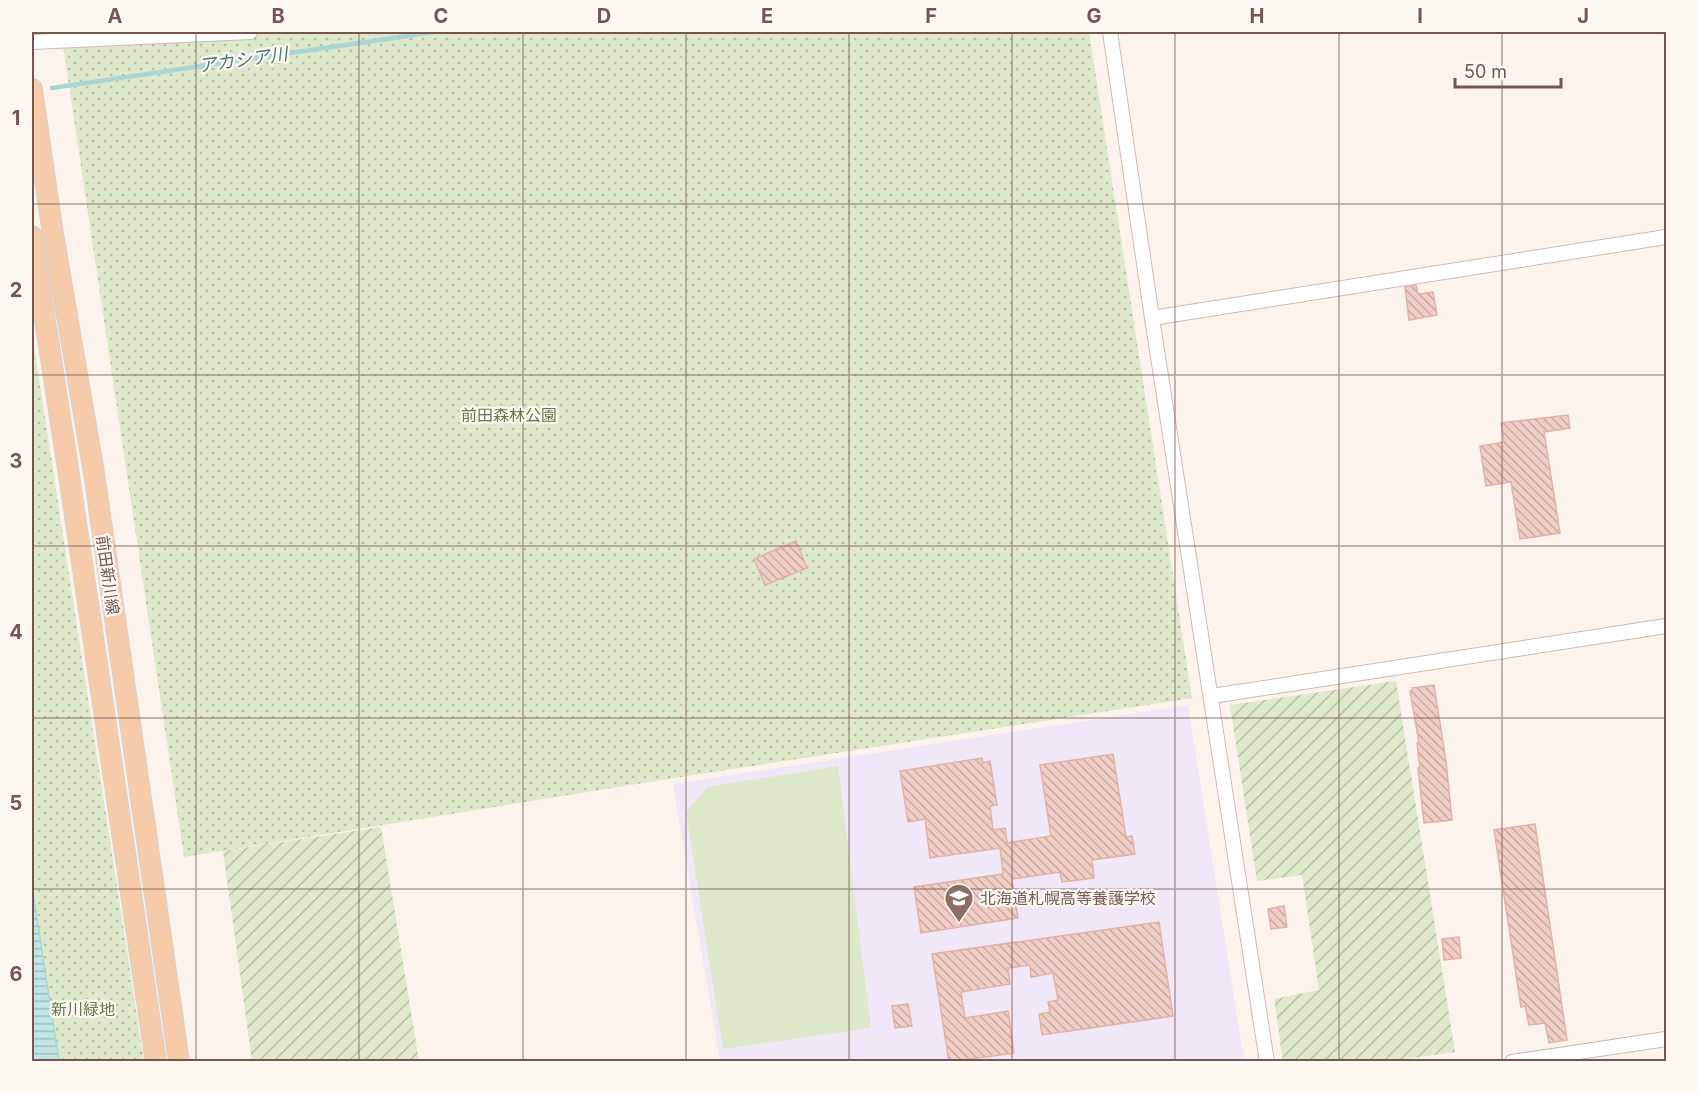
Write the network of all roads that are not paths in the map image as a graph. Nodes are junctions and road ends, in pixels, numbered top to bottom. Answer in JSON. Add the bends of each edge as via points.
{"nodes":[{"id":1,"x":250,"y":32,"type":"edge"},
{"id":2,"x":1110,"y":32,"type":"edge"},
{"id":3,"x":32,"y":42,"type":"edge"},
{"id":4,"x":32,"y":89,"type":"edge"},
{"id":5,"x":32,"y":236,"type":"edge"},
{"id":6,"x":1666,"y":237,"type":"edge"},
{"id":7,"x":1152,"y":318,"type":"junction"},
{"id":8,"x":1666,"y":626,"type":"edge"},
{"id":9,"x":1212,"y":696,"type":"junction"},
{"id":10,"x":1666,"y":1039,"type":"edge"},
{"id":11,"x":156,"y":1062,"type":"edge"},
{"id":12,"x":179,"y":1062,"type":"edge"},
{"id":13,"x":1267,"y":1062,"type":"edge"},
{"id":14,"x":1512,"y":1062,"type":"edge"}],
"edges":[{"from":1,"to":3,"type":"street"},
{"from":2,"to":7,"type":"street"},
{"from":4,"to":12,"type":"main road","name":"前田新川線"},
{"from":5,"to":11,"type":"main road","name":"前田新川線"},
{"from":6,"to":7,"type":"street"},
{"from":7,"to":9,"type":"street"},
{"from":8,"to":9,"type":"street"},
{"from":9,"to":13,"type":"street"},
{"from":10,"to":14,"type":"street"}]}
